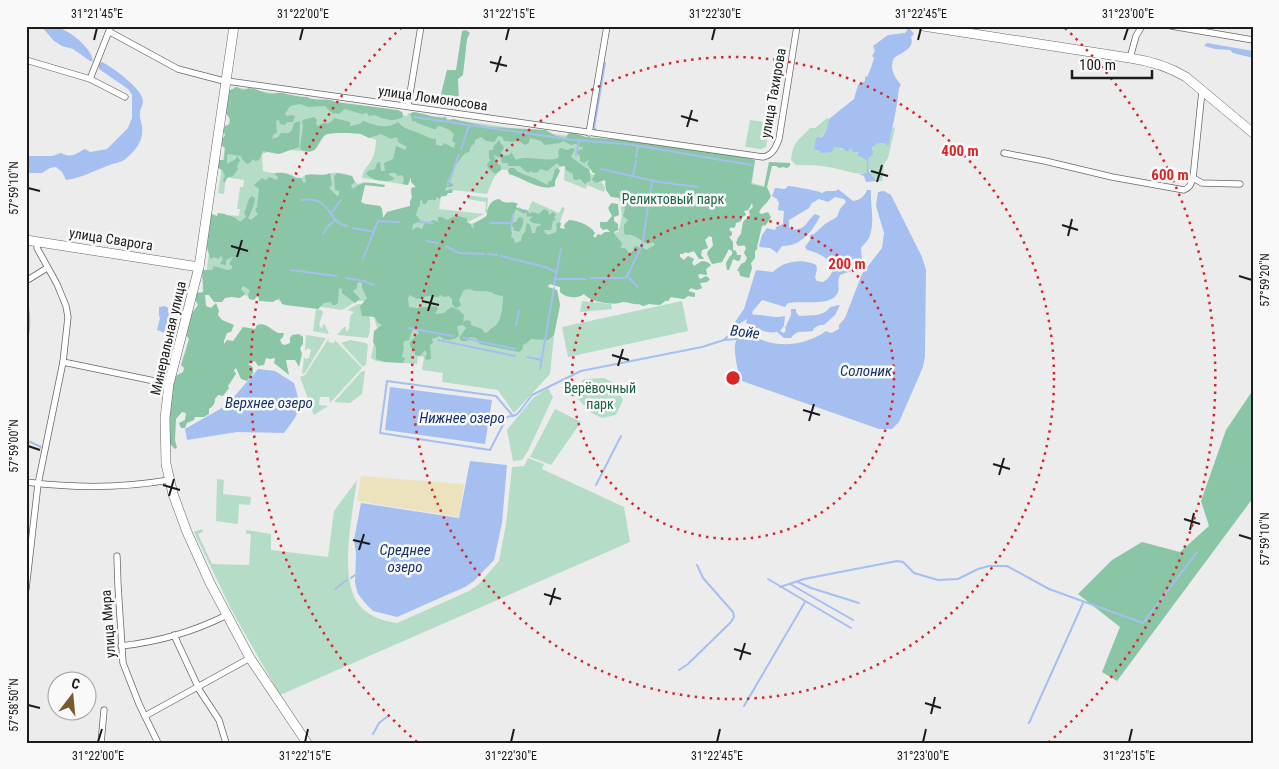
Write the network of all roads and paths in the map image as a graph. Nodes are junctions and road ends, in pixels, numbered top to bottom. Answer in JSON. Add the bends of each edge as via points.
{"nodes":[{"id":1,"x":234,"y":26,"type":"edge"},
{"id":2,"x":421,"y":26,"type":"edge"},
{"id":3,"x":607,"y":26,"type":"edge"},
{"id":4,"x":797,"y":26,"type":"edge"},
{"id":5,"x":923,"y":26,"type":"edge"},
{"id":6,"x":1142,"y":26,"type":"edge"},
{"id":7,"x":1171,"y":26,"type":"edge"},
{"id":8,"x":111,"y":29,"type":"edge"},
{"id":9,"x":967,"y":30,"type":"edge"},
{"id":10,"x":1253,"y":40,"type":"edge"},
{"id":11,"x":1130,"y":58,"type":"junction"},
{"id":12,"x":26,"y":60,"type":"edge"},
{"id":13,"x":90,"y":79,"type":"junction"},
{"id":14,"x":227,"y":81,"type":"junction"},
{"id":15,"x":1202,"y":91,"type":"junction"},
{"id":16,"x":125,"y":97,"type":"dead end"},
{"id":17,"x":408,"y":106,"type":"junction"},
{"id":18,"x":589,"y":133,"type":"junction"},
{"id":19,"x":1253,"y":133,"type":"edge"},
{"id":20,"x":1004,"y":153,"type":"dead end"},
{"id":21,"x":763,"y":157,"type":"joint"},
{"id":22,"x":1193,"y":178,"type":"junction"},
{"id":23,"x":1240,"y":184,"type":"dead end"},
{"id":24,"x":26,"y":240,"type":"edge"},
{"id":25,"x":38,"y":242,"type":"junction"},
{"id":26,"x":195,"y":266,"type":"junction"},
{"id":27,"x":47,"y":268,"type":"junction"},
{"id":28,"x":26,"y":281,"type":"edge"},
{"id":29,"x":63,"y":362,"type":"junction"},
{"id":30,"x":169,"y":384,"type":"junction"},
{"id":31,"x":169,"y":480,"type":"junction"},
{"id":32,"x":26,"y":482,"type":"edge"},
{"id":33,"x":38,"y":484,"type":"junction"},
{"id":34,"x":117,"y":556,"type":"dead end"},
{"id":35,"x":26,"y":589,"type":"edge"},
{"id":36,"x":227,"y":615,"type":"junction"},
{"id":37,"x":174,"y":635,"type":"junction"},
{"id":38,"x":121,"y":646,"type":"junction"},
{"id":39,"x":250,"y":658,"type":"junction"},
{"id":40,"x":198,"y":686,"type":"junction"},
{"id":41,"x":104,"y":710,"type":"dead end"},
{"id":42,"x":145,"y":716,"type":"junction"},
{"id":43,"x":101,"y":743,"type":"edge"},
{"id":44,"x":158,"y":743,"type":"edge"},
{"id":45,"x":226,"y":743,"type":"edge"},
{"id":46,"x":307,"y":743,"type":"edge"}],
"edges":[{"from":1,"to":14,"type":"main road","name":"Минеральная улица"},
{"from":2,"to":17,"type":"street"},
{"from":3,"to":18,"type":"street"},
{"from":4,"to":21,"type":"street","name":"улица Тахирова","via":[[779,139],[776,148]]},
{"from":5,"to":9,"type":"main road"},
{"from":6,"to":11,"type":"street"},
{"from":7,"to":10,"type":"street"},
{"from":8,"to":13,"type":"street"},
{"from":8,"to":14,"type":"street","name":"улица Ломоносова","via":[[178,69]]},
{"from":9,"to":11,"type":"main road"},
{"from":11,"to":15,"type":"main road","via":[[1174,70]]},
{"from":12,"to":13,"type":"street"},
{"from":13,"to":16,"type":"street"},
{"from":14,"to":17,"type":"street","name":"улица Ломоносова"},
{"from":14,"to":26,"type":"main road","name":"Минеральная улица"},
{"from":15,"to":19,"type":"main road"},
{"from":15,"to":22,"type":"street"},
{"from":17,"to":18,"type":"street","name":"улица Ломоносова"},
{"from":18,"to":21,"type":"street","name":"улица Ломоносова"},
{"from":20,"to":22,"type":"street","via":[[1184,190],[1188,189]]},
{"from":22,"to":23,"type":"street","via":[[1202,183]]},
{"from":24,"to":25,"type":"main road","name":"улица Сварога"},
{"from":25,"to":26,"type":"main road","name":"улица Сварога"},
{"from":25,"to":27,"type":"street","via":[[37,248]]},
{"from":26,"to":30,"type":"main road","name":"Минеральная улица"},
{"from":27,"to":28,"type":"street"},
{"from":27,"to":29,"type":"street","via":[[58,284],[68,312]]},
{"from":29,"to":30,"type":"street"},
{"from":29,"to":33,"type":"street"},
{"from":30,"to":31,"type":"main road","name":"Минеральная улица","via":[[164,432]]},
{"from":31,"to":33,"type":"street","via":[[100,486]]},
{"from":31,"to":36,"type":"main road","name":"Минеральная улица","via":[[187,532]]},
{"from":32,"to":33,"type":"street"},
{"from":33,"to":35,"type":"street"},
{"from":34,"to":38,"type":"street","name":"улица Мира"},
{"from":36,"to":37,"type":"street"},
{"from":36,"to":39,"type":"main road","name":"Минеральная улица"},
{"from":37,"to":38,"type":"street"},
{"from":37,"to":40,"type":"street"},
{"from":38,"to":42,"type":"street","name":"улица Мира","via":[[123,663]]},
{"from":39,"to":40,"type":"street"},
{"from":39,"to":46,"type":"main road","name":"Минеральная улица"},
{"from":40,"to":42,"type":"street"},
{"from":40,"to":45,"type":"street","via":[[219,720]]},
{"from":41,"to":43,"type":"street"},
{"from":42,"to":44,"type":"street","name":"улица Мира"}]}
